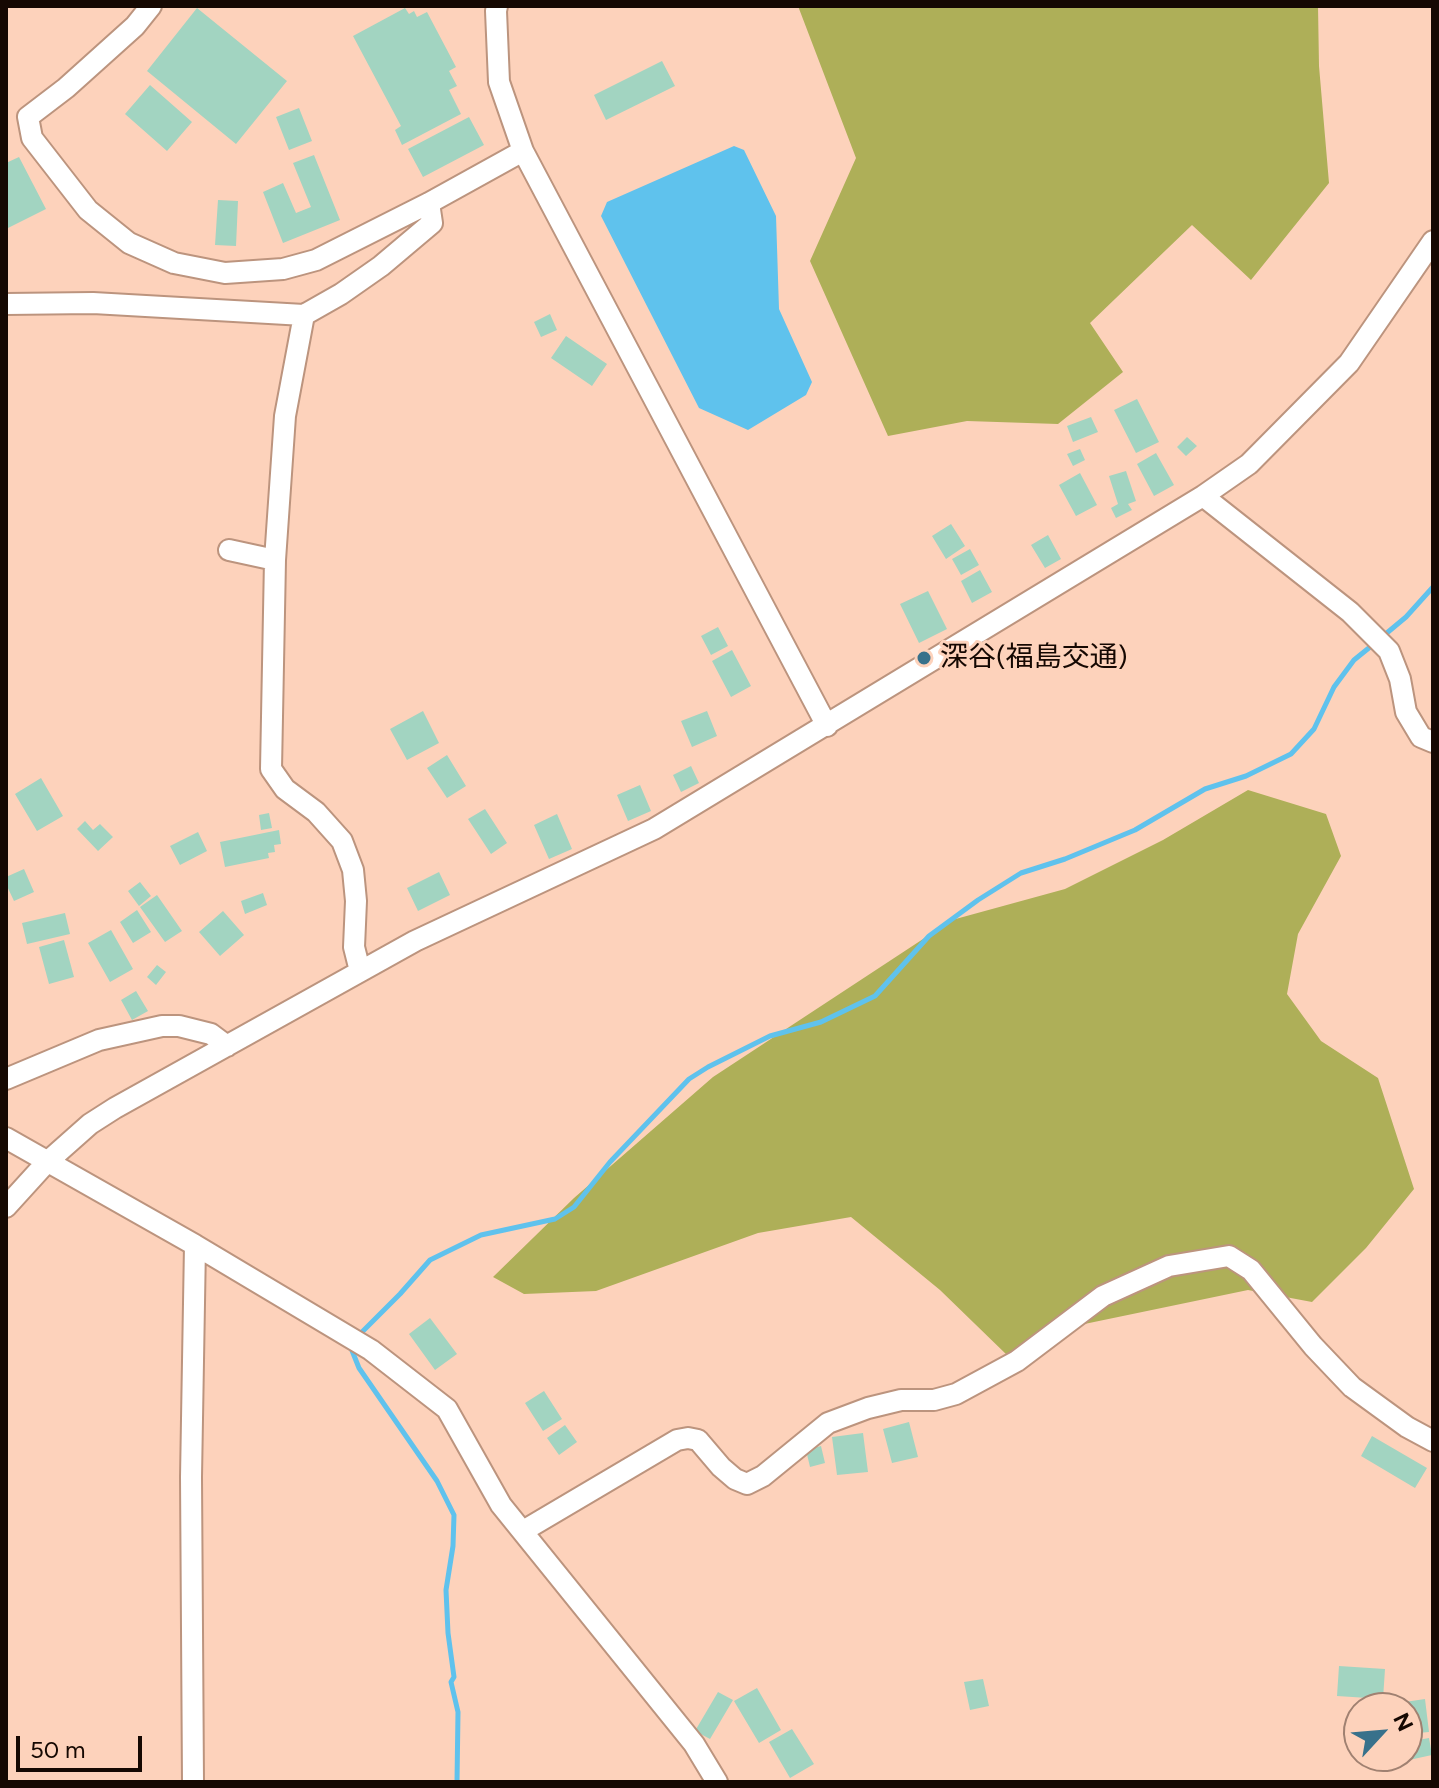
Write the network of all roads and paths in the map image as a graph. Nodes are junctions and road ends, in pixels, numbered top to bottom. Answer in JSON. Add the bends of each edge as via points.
{"nodes":[{"id":1,"x":151,"y":6,"type":"edge"},
{"id":2,"x":497,"y":6,"type":"edge"},
{"id":3,"x":523,"y":151,"type":"junction"},
{"id":4,"x":429,"y":203,"type":"junction"},
{"id":5,"x":1433,"y":241,"type":"edge"},
{"id":6,"x":6,"y":304,"type":"edge"},
{"id":7,"x":304,"y":315,"type":"junction"},
{"id":8,"x":1203,"y":496,"type":"junction"},
{"id":9,"x":229,"y":550,"type":"dead end"},
{"id":10,"x":275,"y":560,"type":"junction"},
{"id":11,"x":827,"y":726,"type":"junction"},
{"id":12,"x":1433,"y":742,"type":"edge"},
{"id":13,"x":360,"y":971,"type":"junction"},
{"id":14,"x":227,"y":1046,"type":"junction"},
{"id":15,"x":6,"y":1079,"type":"edge"},
{"id":16,"x":6,"y":1138,"type":"edge"},
{"id":17,"x":46,"y":1163,"type":"junction"},
{"id":18,"x":6,"y":1207,"type":"edge"},
{"id":19,"x":195,"y":1245,"type":"junction"},
{"id":20,"x":1433,"y":1441,"type":"edge"},
{"id":21,"x":523,"y":1531,"type":"junction"},
{"id":22,"x":193,"y":1782,"type":"edge"},
{"id":23,"x":717,"y":1782,"type":"edge"}],
"edges":[{"from":1,"to":4,"type":"street","via":[[135,26],[28,117],[32,138],[88,210],[129,243],[174,263],[225,273],[283,269],[316,260]]},
{"from":2,"to":3,"type":"street","via":[[499,82]]},
{"from":3,"to":4,"type":"street"},
{"from":3,"to":11,"type":"street"},
{"from":4,"to":7,"type":"street","via":[[432,223],[381,266]]},
{"from":5,"to":8,"type":"street","via":[[1349,363],[1249,464]]},
{"from":6,"to":7,"type":"street","via":[[93,303]]},
{"from":7,"to":10,"type":"street","via":[[285,416]]},
{"from":8,"to":11,"type":"street"},
{"from":8,"to":12,"type":"street","via":[[1350,612],[1389,651],[1406,712],[1421,737]]},
{"from":9,"to":10,"type":"street"},
{"from":10,"to":13,"type":"street","via":[[271,769],[285,789],[342,841],[353,870],[354,947]]},
{"from":11,"to":13,"type":"street","via":[[654,829]]},
{"from":13,"to":14,"type":"street"},
{"from":14,"to":15,"type":"street","via":[[211,1034],[162,1026],[99,1040]]},
{"from":14,"to":17,"type":"street","via":[[103,1116]]},
{"from":16,"to":17,"type":"street"},
{"from":17,"to":18,"type":"street"},
{"from":17,"to":19,"type":"street"},
{"from":19,"to":21,"type":"street","via":[[371,1350],[428,1392],[447,1409],[501,1505]]},
{"from":19,"to":22,"type":"street"},
{"from":20,"to":21,"type":"street","via":[[1352,1387],[1251,1270],[1229,1256],[1169,1266],[1103,1296],[1017,1361],[956,1394],[901,1400],[828,1423],[747,1484],[721,1467],[698,1440],[677,1440]]},
{"from":21,"to":23,"type":"street","via":[[694,1744]]}]}
